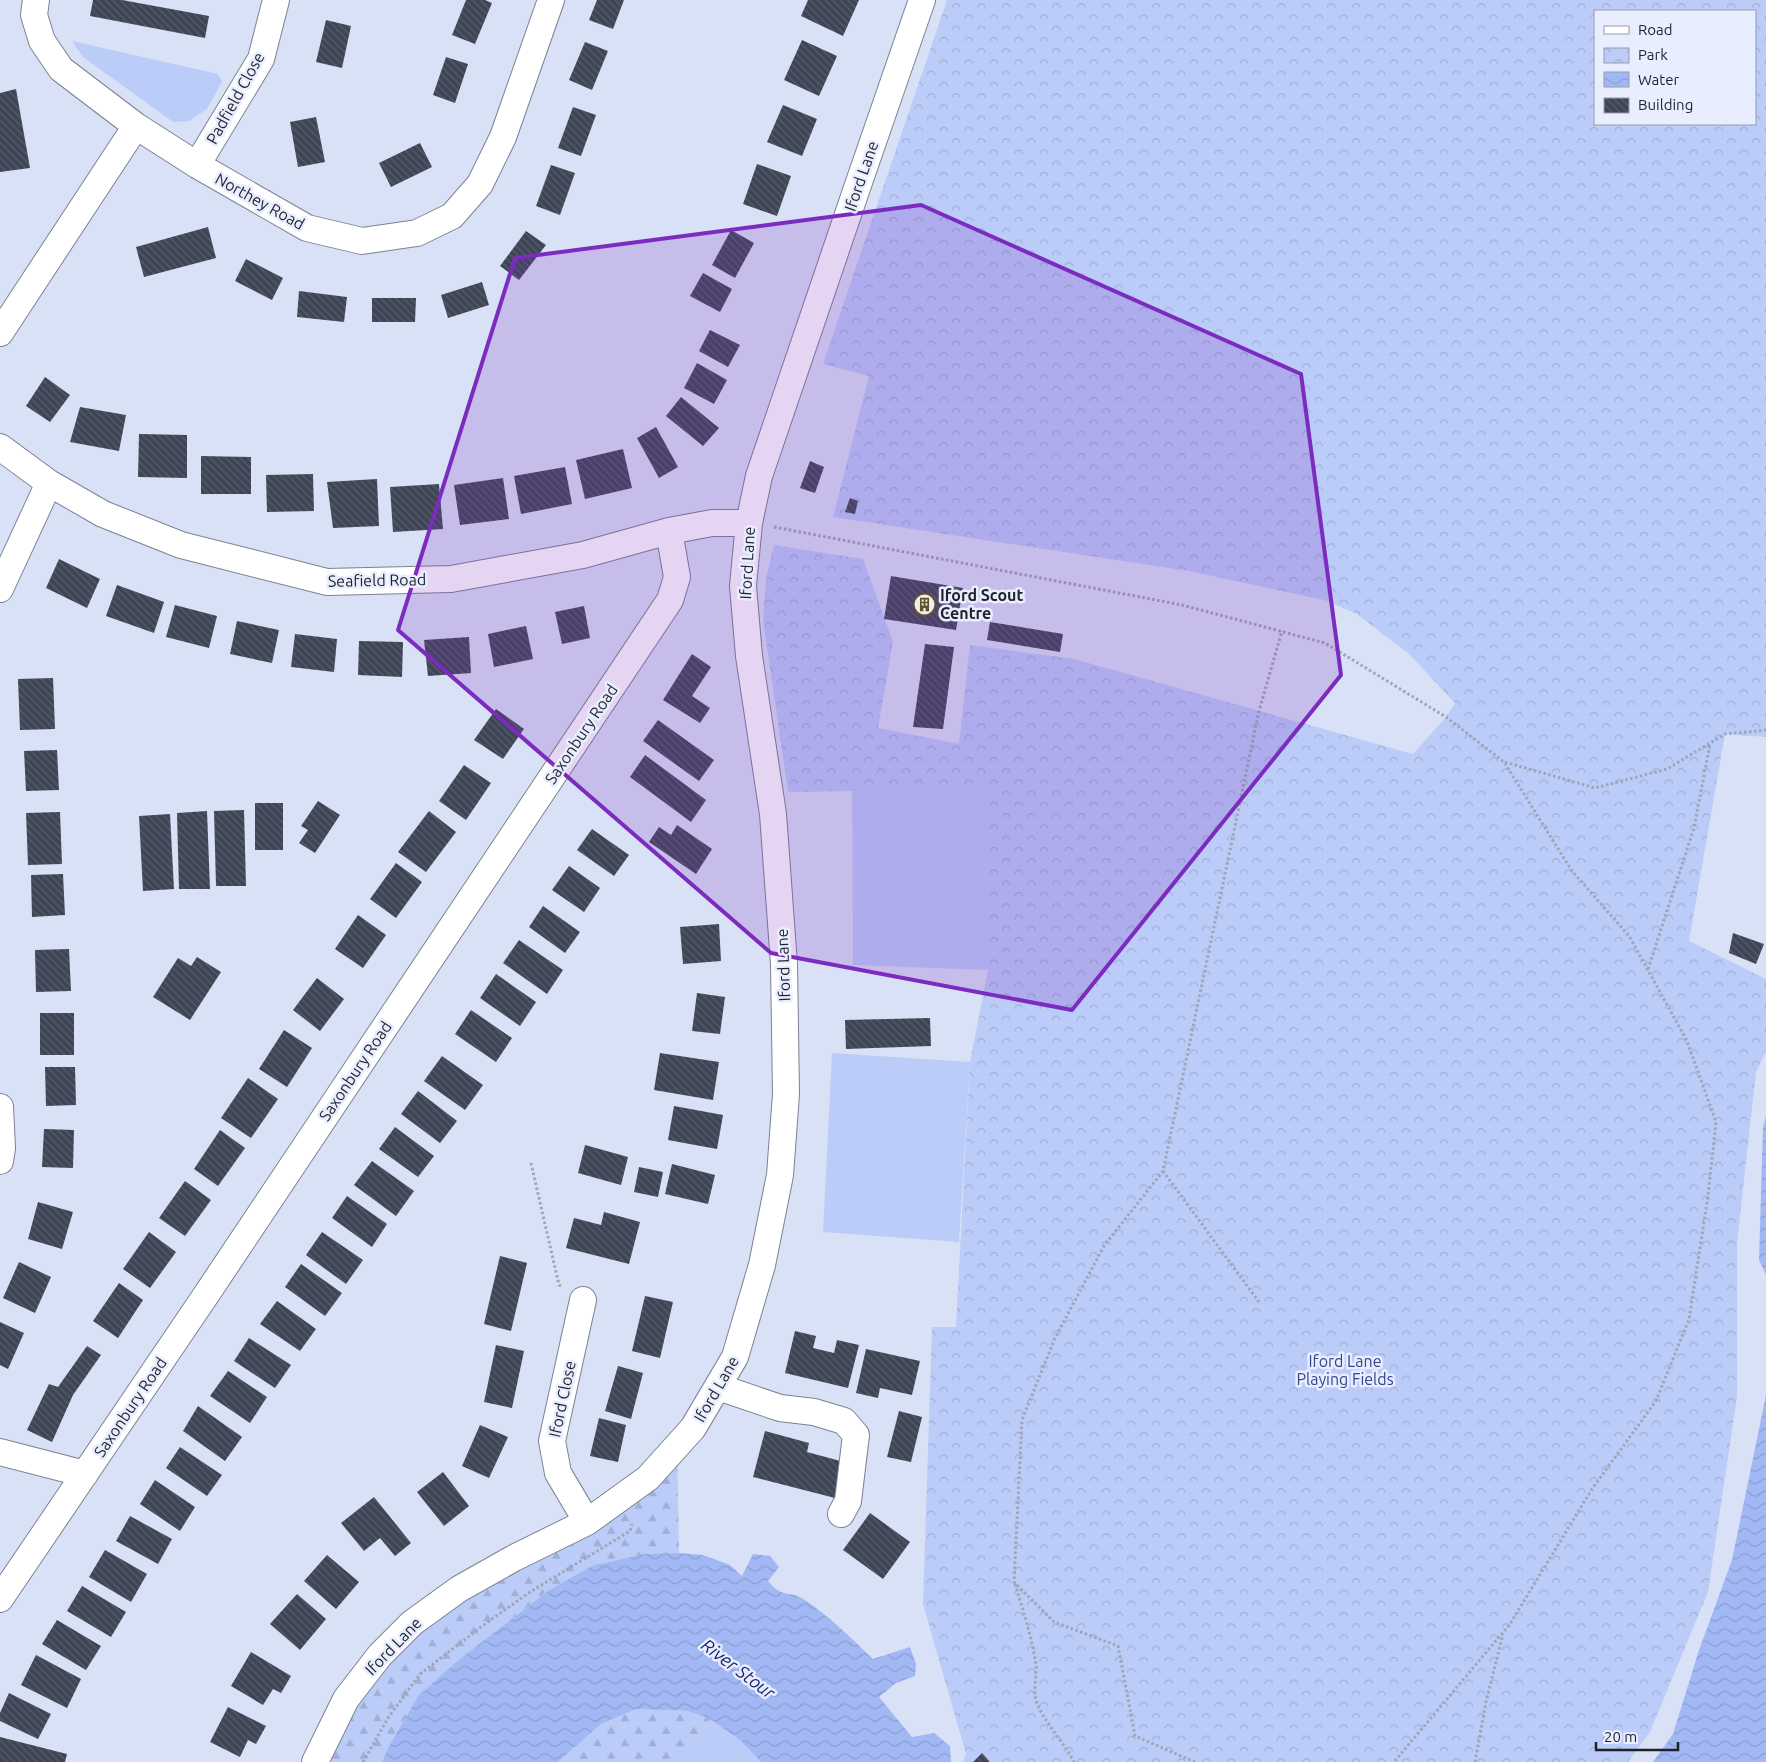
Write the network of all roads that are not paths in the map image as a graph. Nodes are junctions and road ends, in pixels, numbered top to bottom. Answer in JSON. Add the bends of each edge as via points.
{"nodes":[{"id":1,"x":36,"y":0,"type":"edge"},
{"id":2,"x":276,"y":0,"type":"edge"},
{"id":3,"x":551,"y":0,"type":"edge"},
{"id":4,"x":922,"y":0,"type":"edge"},
{"id":5,"x":136,"y":126,"type":"junction"},
{"id":6,"x":197,"y":165,"type":"junction"},
{"id":7,"x":0,"y":332,"type":"edge"},
{"id":8,"x":0,"y":447,"type":"edge"},
{"id":9,"x":49,"y":483,"type":"junction"},
{"id":10,"x":749,"y":523,"type":"junction"},
{"id":11,"x":669,"y":531,"type":"junction"},
{"id":12,"x":0,"y":589,"type":"edge"},
{"id":13,"x":0,"y":1107,"type":"edge"},
{"id":14,"x":0,"y":1161,"type":"edge"},
{"id":15,"x":583,"y":1300,"type":"road end"},
{"id":16,"x":718,"y":1387,"type":"junction"},
{"id":17,"x":0,"y":1452,"type":"edge"},
{"id":18,"x":85,"y":1474,"type":"junction"},
{"id":19,"x":841,"y":1514,"type":"dead end"},
{"id":20,"x":587,"y":1522,"type":"junction"},
{"id":21,"x":0,"y":1599,"type":"edge"},
{"id":22,"x":315,"y":1762,"type":"edge"}],
"edges":[{"from":1,"to":5,"type":"street","name":"Northey Road","via":[[34,15],[42,41],[61,69]]},
{"from":2,"to":6,"type":"street","name":"Padfield Close","via":[[261,59]]},
{"from":3,"to":6,"type":"street","name":"Northey Road","via":[[503,137],[480,184],[452,216],[417,233],[362,242],[306,228]]},
{"from":4,"to":10,"type":"street","name":"Iford Lane","via":[[759,476]]},
{"from":5,"to":6,"type":"street","name":"Northey Road"},
{"from":5,"to":7,"type":"street"},
{"from":8,"to":9,"type":"street","name":"Seafield Road"},
{"from":9,"to":11,"type":"street","name":"Seafield Road","via":[[103,514],[181,544],[327,582],[451,579],[583,555]]},
{"from":9,"to":12,"type":"street"},
{"from":10,"to":11,"type":"street","name":"Seafield Road","via":[[712,523]]},
{"from":10,"to":16,"type":"street","name":"Iford Lane","via":[[743,586],[749,656],[773,814],[784,964],[786,1094],[780,1175],[762,1265],[736,1357]]},
{"from":11,"to":18,"type":"street","name":"Saxonbury Road","via":[[676,577],[670,600]]},
{"from":13,"to":14,"type":"street"},
{"from":15,"to":20,"type":"street","name":"Iford Close","via":[[552,1442],[558,1474]]},
{"from":16,"to":19,"type":"street","via":[[780,1408],[814,1412],[844,1421],[856,1435],[848,1501]]},
{"from":16,"to":20,"type":"street","name":"Iford Lane","via":[[693,1428],[648,1478]]},
{"from":17,"to":18,"type":"street"},
{"from":18,"to":21,"type":"street","name":"Saxonbury Road"},
{"from":20,"to":22,"type":"street","name":"Iford Lane","via":[[459,1589],[412,1623],[380,1655],[346,1699]]}]}
